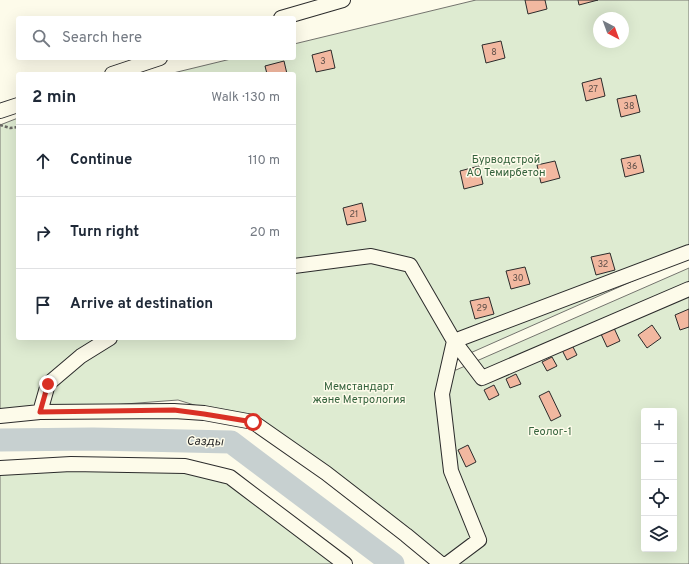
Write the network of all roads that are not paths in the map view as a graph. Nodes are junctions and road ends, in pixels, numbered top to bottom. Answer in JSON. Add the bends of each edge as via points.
{"nodes":[{"id":1,"x":343,"y":0,"type":"edge"},
{"id":2,"x":288,"y":16,"type":"edge"},
{"id":3,"x":154,"y":60,"type":"edge"},
{"id":4,"x":118,"y":72,"type":"edge"},
{"id":5,"x":16,"y":106,"type":"edge"},
{"id":6,"x":0,"y":111,"type":"edge"},
{"id":7,"x":689,"y":252,"type":"edge"},
{"id":8,"x":296,"y":266,"type":"edge"},
{"id":9,"x":689,"y":289,"type":"edge"},
{"id":10,"x":107,"y":340,"type":"edge"},
{"id":11,"x":454,"y":341,"type":"junction"},
{"id":12,"x":40,"y":412,"type":"junction"},
{"id":13,"x":0,"y":416,"type":"edge"},
{"id":14,"x":0,"y":468,"type":"edge"},
{"id":15,"x":346,"y":564,"type":"edge"},
{"id":16,"x":441,"y":564,"type":"edge"},
{"id":17,"x":447,"y":564,"type":"edge"}],
"edges":[{"from":1,"to":2,"type":"lane"},
{"from":3,"to":4,"type":"lane"},
{"from":5,"to":6,"type":"lane"},
{"from":7,"to":11,"type":"lane"},
{"from":8,"to":11,"type":"lane","via":[[372,256],[410,265]]},
{"from":9,"to":11,"type":"lane","via":[[482,378]]},
{"from":10,"to":12,"type":"lane","via":[[81,356],[48,384]]},
{"from":11,"to":17,"type":"lane","via":[[442,394],[450,471],[479,540]]},
{"from":12,"to":13,"type":"lane"},
{"from":12,"to":16,"type":"lane","via":[[174,410],[253,422],[326,473]]},
{"from":14,"to":15,"type":"lane","via":[[71,464],[185,466],[230,477]]}]}
